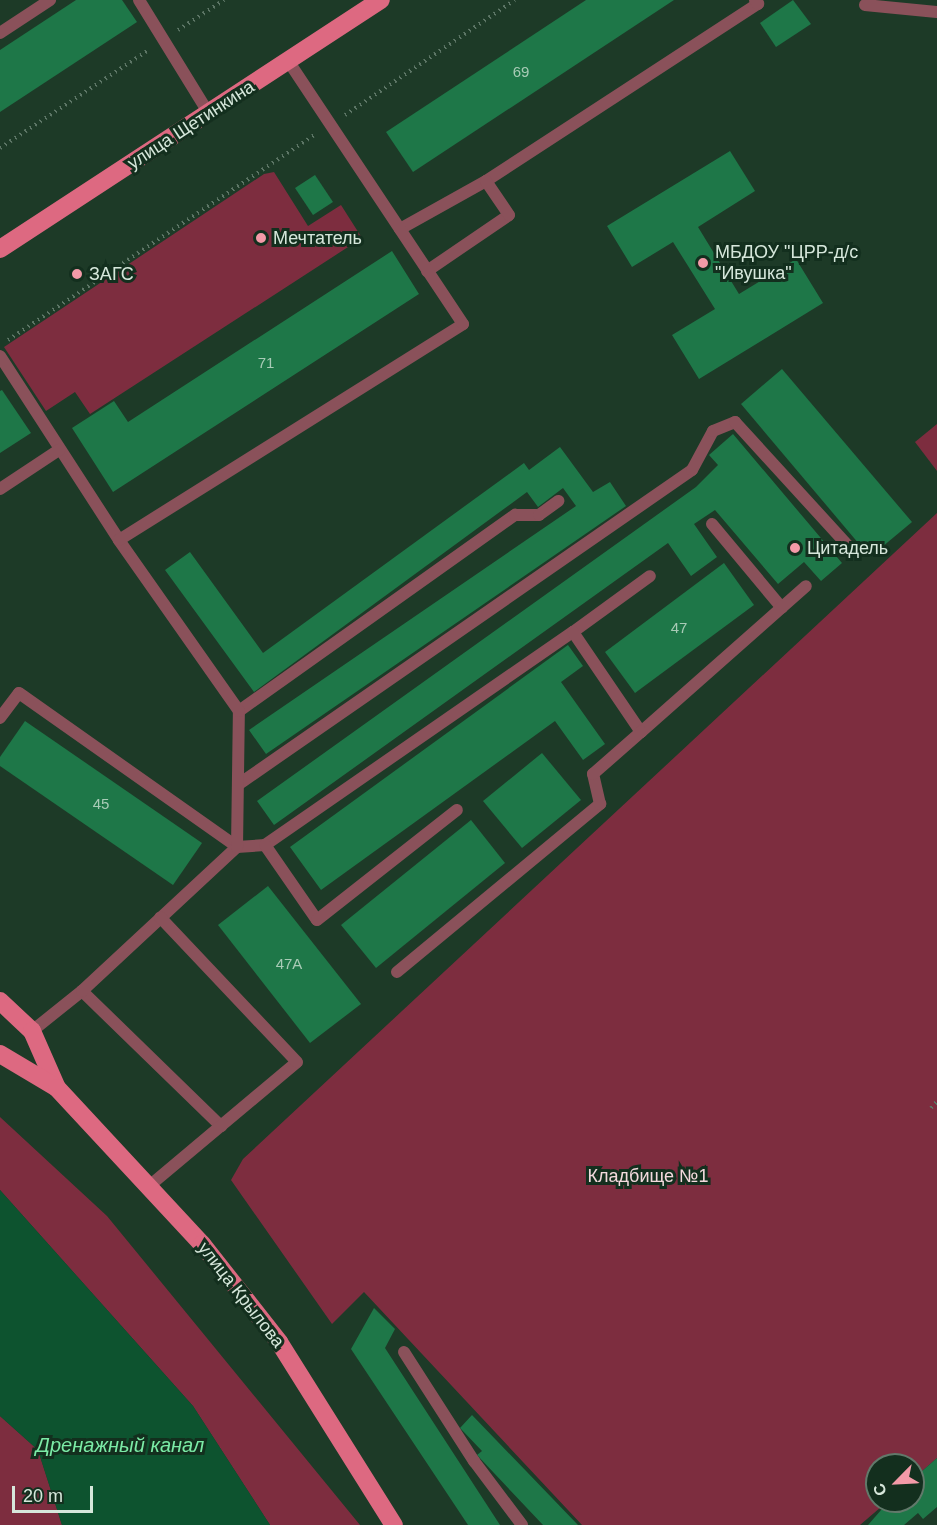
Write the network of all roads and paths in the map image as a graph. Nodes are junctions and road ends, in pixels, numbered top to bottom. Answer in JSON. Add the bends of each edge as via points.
{"nodes":[{"id":1,"x":50,"y":0,"type":"edge"},
{"id":2,"x":139,"y":0,"type":"edge"},
{"id":3,"x":224,"y":0,"type":"edge"},
{"id":4,"x":381,"y":0,"type":"edge"},
{"id":5,"x":515,"y":0,"type":"edge"},
{"id":6,"x":755,"y":0,"type":"edge"},
{"id":7,"x":865,"y":5,"type":"dead end"},
{"id":8,"x":937,"y":12,"type":"edge"},
{"id":9,"x":0,"y":33,"type":"edge"},
{"id":10,"x":163,"y":40,"type":"junction"},
{"id":11,"x":289,"y":62,"type":"junction"},
{"id":12,"x":209,"y":114,"type":"junction"},
{"id":13,"x":328,"y":126,"type":"junction"},
{"id":14,"x":0,"y":148,"type":"edge"},
{"id":15,"x":486,"y":181,"type":"junction"},
{"id":16,"x":400,"y":229,"type":"junction"},
{"id":17,"x":0,"y":249,"type":"edge"},
{"id":18,"x":427,"y":271,"type":"junction"},
{"id":19,"x":0,"y":345,"type":"edge"},
{"id":20,"x":0,"y":356,"type":"edge"},
{"id":21,"x":58,"y":450,"type":"junction"},
{"id":22,"x":0,"y":489,"type":"edge"},
{"id":23,"x":558,"y":501,"type":"dead end"},
{"id":24,"x":712,"y":524,"type":"dead end"},
{"id":25,"x":119,"y":540,"type":"junction"},
{"id":26,"x":852,"y":550,"type":"dead end"},
{"id":27,"x":650,"y":576,"type":"dead end"},
{"id":28,"x":806,"y":586,"type":"dead end"},
{"id":29,"x":782,"y":608,"type":"junction"},
{"id":30,"x":573,"y":633,"type":"junction"},
{"id":31,"x":239,"y":711,"type":"junction"},
{"id":32,"x":0,"y":718,"type":"edge"},
{"id":33,"x":641,"y":732,"type":"junction"},
{"id":34,"x":238,"y":784,"type":"junction"},
{"id":35,"x":457,"y":810,"type":"dead end"},
{"id":36,"x":265,"y":845,"type":"junction"},
{"id":37,"x":237,"y":847,"type":"junction"},
{"id":38,"x":160,"y":917,"type":"junction"},
{"id":39,"x":398,"y":972,"type":"dead end"},
{"id":40,"x":82,"y":991,"type":"junction"},
{"id":41,"x":0,"y":1001,"type":"edge"},
{"id":42,"x":32,"y":1030,"type":"junction"},
{"id":43,"x":0,"y":1054,"type":"edge"},
{"id":44,"x":57,"y":1088,"type":"junction"},
{"id":45,"x":937,"y":1101,"type":"edge"},
{"id":46,"x":931,"y":1108,"type":"dead end"},
{"id":47,"x":221,"y":1126,"type":"junction"},
{"id":48,"x":148,"y":1187,"type":"junction"},
{"id":49,"x":404,"y":1352,"type":"dead end"},
{"id":50,"x":394,"y":1525,"type":"edge"},
{"id":51,"x":522,"y":1525,"type":"edge"}],
"edges":[{"from":1,"to":9,"type":"lane"},
{"from":2,"to":10,"type":"lane"},
{"from":3,"to":10,"type":"path"},
{"from":4,"to":11,"type":"main road","name":"улица Щетинкина"},
{"from":5,"to":13,"type":"path"},
{"from":6,"to":15,"type":"lane","via":[[758,4]]},
{"from":7,"to":8,"type":"lane"},
{"from":10,"to":12,"type":"lane"},
{"from":10,"to":14,"type":"path"},
{"from":11,"to":12,"type":"main road","name":"улица Щетинкина"},
{"from":11,"to":13,"type":"lane"},
{"from":12,"to":17,"type":"main road","name":"улица Щетинкина"},
{"from":13,"to":16,"type":"lane"},
{"from":13,"to":19,"type":"path"},
{"from":15,"to":16,"type":"lane"},
{"from":15,"to":18,"type":"lane","via":[[509,215]]},
{"from":16,"to":18,"type":"lane"},
{"from":18,"to":25,"type":"lane","via":[[462,324]]},
{"from":20,"to":21,"type":"lane"},
{"from":21,"to":22,"type":"lane"},
{"from":21,"to":25,"type":"lane"},
{"from":23,"to":31,"type":"lane","via":[[539,515],[515,515]]},
{"from":24,"to":29,"type":"lane"},
{"from":25,"to":31,"type":"lane"},
{"from":26,"to":34,"type":"lane","via":[[735,422],[713,431],[692,470]]},
{"from":27,"to":30,"type":"lane"},
{"from":28,"to":29,"type":"lane"},
{"from":29,"to":33,"type":"lane"},
{"from":30,"to":33,"type":"lane"},
{"from":30,"to":36,"type":"lane"},
{"from":31,"to":34,"type":"lane"},
{"from":32,"to":37,"type":"lane","via":[[19,693]]},
{"from":33,"to":39,"type":"lane","via":[[592,774],[600,804]]},
{"from":34,"to":37,"type":"lane"},
{"from":35,"to":36,"type":"lane","via":[[317,920]]},
{"from":36,"to":37,"type":"lane"},
{"from":37,"to":38,"type":"lane"},
{"from":38,"to":40,"type":"lane"},
{"from":38,"to":47,"type":"lane","via":[[297,1062]]},
{"from":40,"to":42,"type":"lane"},
{"from":40,"to":47,"type":"lane"},
{"from":41,"to":42,"type":"main road","name":"улица Крылова"},
{"from":42,"to":44,"type":"main road","name":"улица Крылова"},
{"from":43,"to":44,"type":"main road","name":"улица Крылова"},
{"from":44,"to":48,"type":"main road","name":"улица Крылова"},
{"from":45,"to":46,"type":"path"},
{"from":47,"to":48,"type":"lane"},
{"from":48,"to":50,"type":"main road","name":"улица Крылова","via":[[202,1244],[279,1342]]},
{"from":49,"to":51,"type":"lane","via":[[474,1461]]}]}
